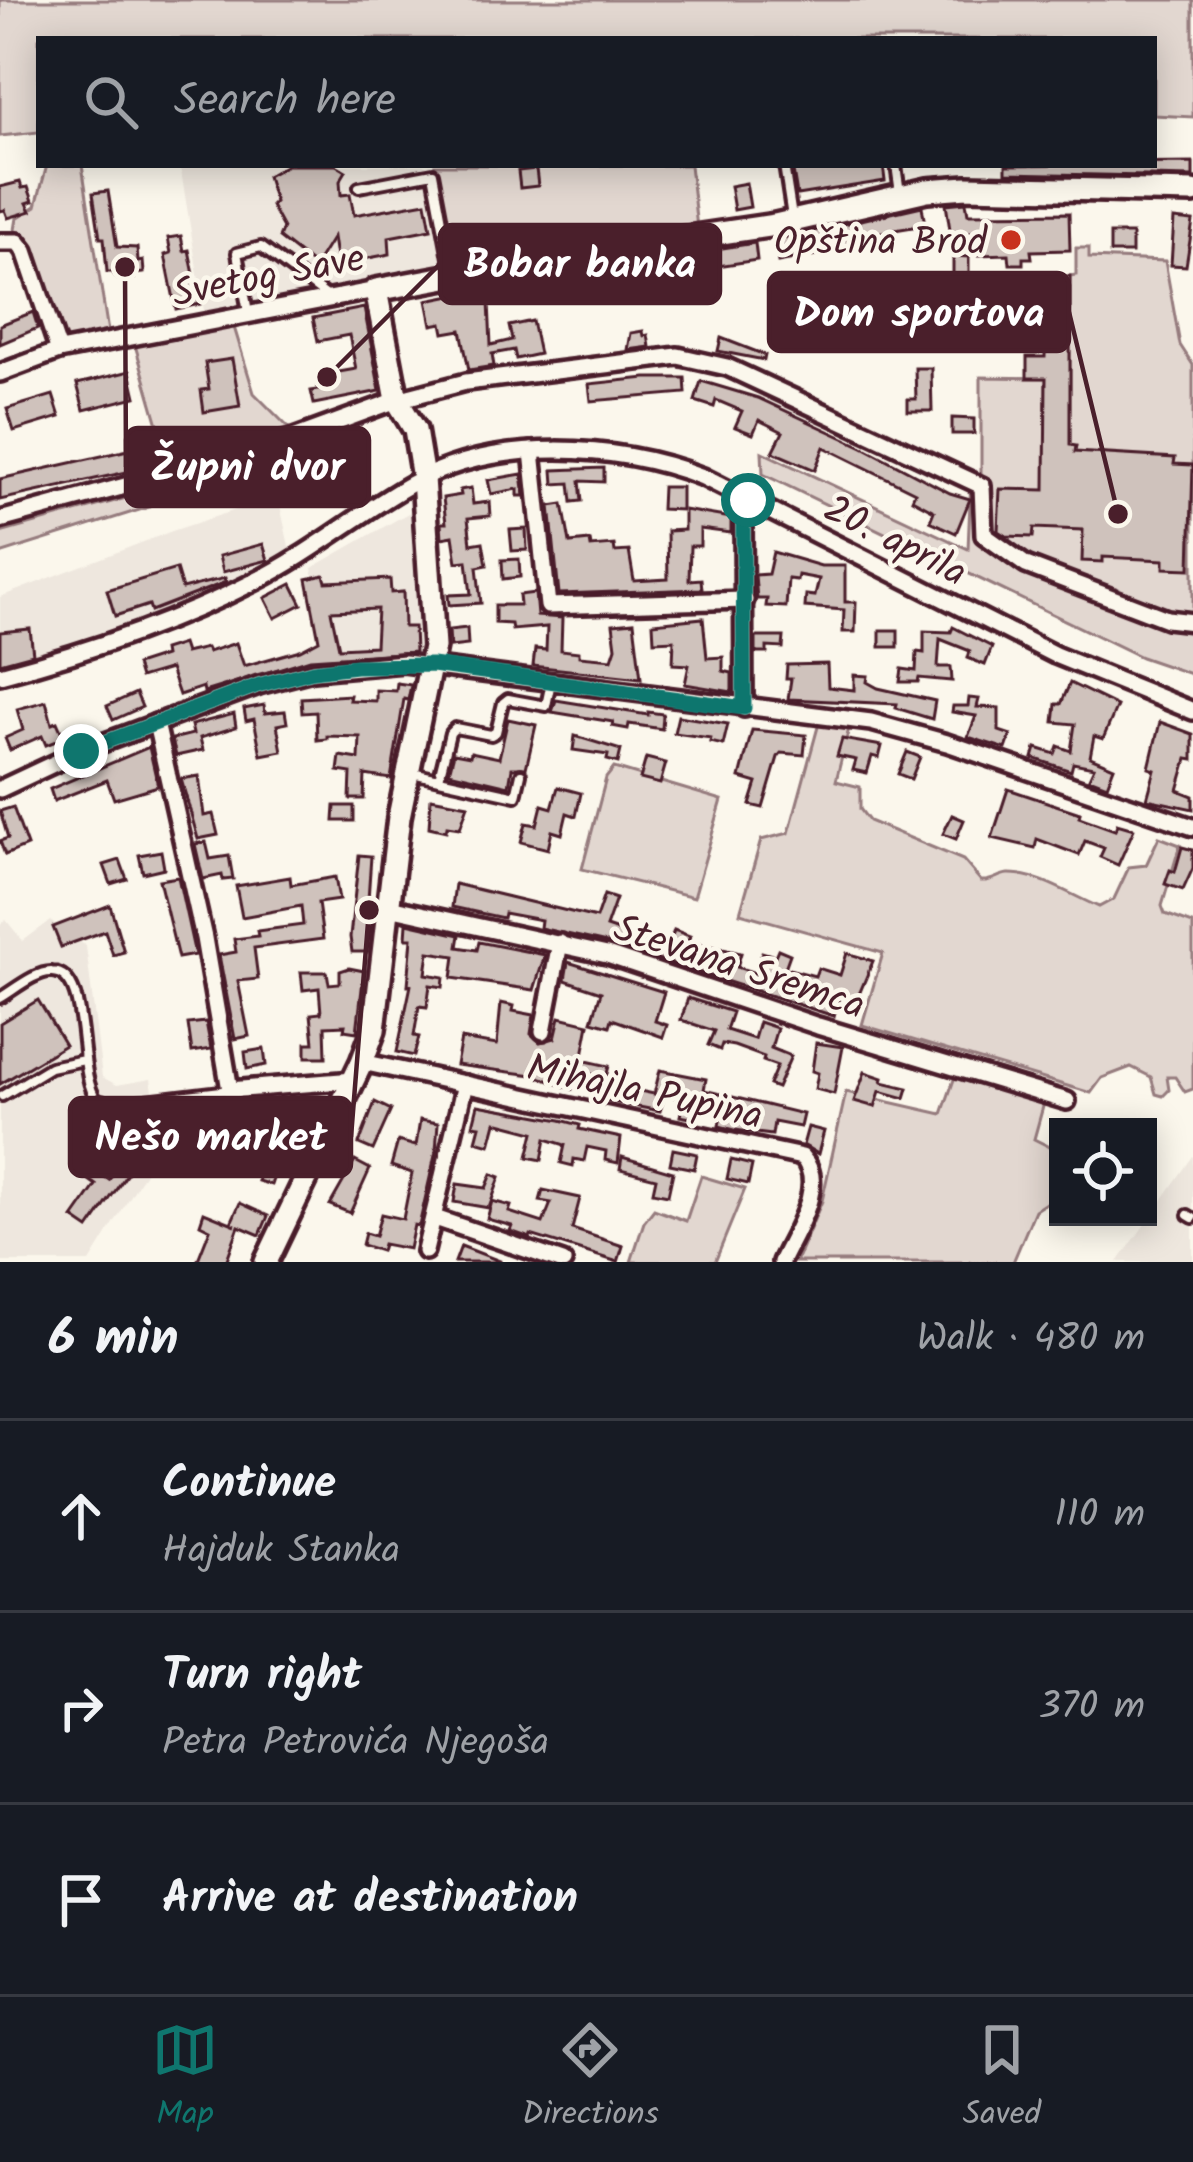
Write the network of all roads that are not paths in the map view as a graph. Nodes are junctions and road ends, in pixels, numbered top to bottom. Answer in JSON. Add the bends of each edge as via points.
{"nodes":[{"id":1,"x":784,"y":168,"type":"edge"},
{"id":2,"x":896,"y":168,"type":"edge"},
{"id":3,"x":359,"y":187,"type":"dead end"},
{"id":4,"x":1193,"y":192,"type":"edge"},
{"id":5,"x":900,"y":195,"type":"junction"},
{"id":6,"x":793,"y":221,"type":"junction"},
{"id":7,"x":0,"y":242,"type":"edge"},
{"id":8,"x":452,"y":277,"type":"junction"},
{"id":9,"x":376,"y":290,"type":"junction"},
{"id":10,"x":329,"y":298,"type":"junction"},
{"id":11,"x":248,"y":312,"type":"junction"},
{"id":12,"x":59,"y":351,"type":"junction"},
{"id":13,"x":0,"y":373,"type":"edge"},
{"id":14,"x":397,"y":400,"type":"junction"},
{"id":15,"x":532,"y":452,"type":"junction"},
{"id":16,"x":423,"y":478,"type":"junction"},
{"id":17,"x":748,"y":500,"type":"junction"},
{"id":18,"x":0,"y":520,"type":"edge"},
{"id":19,"x":745,"y":600,"type":"junction"},
{"id":20,"x":1193,"y":622,"type":"edge"},
{"id":21,"x":432,"y":665,"type":"junction"},
{"id":22,"x":0,"y":675,"type":"edge"},
{"id":23,"x":551,"y":682,"type":"junction"},
{"id":24,"x":744,"y":708,"type":"junction"},
{"id":25,"x":1193,"y":711,"type":"edge"},
{"id":26,"x":156,"y":723,"type":"junction"},
{"id":27,"x":410,"y":772,"type":"junction"},
{"id":28,"x":521,"y":774,"type":"dead end"},
{"id":29,"x":439,"y":778,"type":"junction"},
{"id":30,"x":0,"y":790,"type":"edge"},
{"id":31,"x":1193,"y":826,"type":"edge"},
{"id":32,"x":389,"y":907,"type":"junction"},
{"id":33,"x":560,"y":943,"type":"junction"},
{"id":34,"x":0,"y":998,"type":"edge"},
{"id":35,"x":543,"y":1031,"type":"dead end"},
{"id":36,"x":83,"y":1060,"type":"junction"},
{"id":37,"x":358,"y":1071,"type":"junction"},
{"id":38,"x":465,"y":1084,"type":"junction"},
{"id":39,"x":230,"y":1090,"type":"junction"},
{"id":40,"x":2,"y":1096,"type":"edge"},
{"id":41,"x":1066,"y":1101,"type":"dead end"},
{"id":42,"x":435,"y":1218,"type":"junction"},
{"id":43,"x":425,"y":1251,"type":"dead end"},
{"id":44,"x":266,"y":1262,"type":"edge"},
{"id":45,"x":563,"y":1262,"type":"edge"},
{"id":46,"x":781,"y":1262,"type":"edge"}],
"edges":[{"from":1,"to":6,"type":"lane"},
{"from":2,"to":5,"type":"lane"},
{"from":3,"to":8,"type":"lane","via":[[434,172]]},
{"from":4,"to":5,"type":"street","name":"Svetog Save","via":[[967,187]]},
{"from":5,"to":6,"type":"street","name":"Svetog Save"},
{"from":6,"to":8,"type":"street","name":"Svetog Save"},
{"from":7,"to":12,"type":"street","via":[[18,242],[25,251]]},
{"from":8,"to":9,"type":"street","name":"Svetog Save"},
{"from":9,"to":10,"type":"street","name":"Svetog Save"},
{"from":9,"to":14,"type":"street"},
{"from":10,"to":11,"type":"street","name":"Svetog Save"},
{"from":10,"to":11,"type":"lane","via":[[261,247],[237,253]]},
{"from":11,"to":12,"type":"street","name":"Svetog Save"},
{"from":12,"to":13,"type":"street","name":"Svetog Save"},
{"from":14,"to":16,"type":"street","via":[[415,430]]},
{"from":14,"to":18,"type":"street","via":[[269,447]]},
{"from":14,"to":20,"type":"street","via":[[512,375],[678,356],[728,367],[982,486],[984,536],[1010,557],[1167,620]]},
{"from":15,"to":16,"type":"street","name":"20. aprila"},
{"from":15,"to":17,"type":"street","name":"20. aprila","via":[[645,458]]},
{"from":15,"to":19,"type":"street","via":[[548,606]]},
{"from":16,"to":21,"type":"street"},
{"from":16,"to":22,"type":"street","name":"20. aprila","via":[[259,580],[77,654]]},
{"from":17,"to":19,"type":"street"},
{"from":17,"to":25,"type":"street","name":"20. aprila","via":[[1055,656]]},
{"from":19,"to":24,"type":"street"},
{"from":21,"to":23,"type":"street"},
{"from":21,"to":26,"type":"street","via":[[313,671]]},
{"from":21,"to":27,"type":"street"},
{"from":23,"to":24,"type":"street"},
{"from":23,"to":29,"type":"lane","via":[[546,706],[503,703],[491,735],[449,733]]},
{"from":24,"to":31,"type":"street","via":[[871,722]]},
{"from":26,"to":30,"type":"street"},
{"from":26,"to":39,"type":"street"},
{"from":27,"to":29,"type":"lane"},
{"from":27,"to":32,"type":"street"},
{"from":28,"to":29,"type":"lane","via":[[516,796]]},
{"from":32,"to":33,"type":"street","name":"Stevana Sremca"},
{"from":32,"to":37,"type":"street","via":[[377,1016]]},
{"from":33,"to":35,"type":"street"},
{"from":33,"to":41,"type":"street","name":"Stevana Sremca"},
{"from":34,"to":36,"type":"lane","via":[[45,972],[67,977],[77,996]]},
{"from":36,"to":39,"type":"lane","via":[[90,1091],[112,1105]]},
{"from":36,"to":40,"type":"lane","via":[[50,1066]]},
{"from":37,"to":38,"type":"street","name":"Mihajla Pupina"},
{"from":37,"to":39,"type":"street","name":"Mihajla Pupina"},
{"from":37,"to":44,"type":"street"},
{"from":38,"to":42,"type":"street"},
{"from":38,"to":46,"type":"street","name":"Mihajla Pupina","via":[[802,1157],[813,1186]]},
{"from":42,"to":43,"type":"street"},
{"from":42,"to":45,"type":"street"}]}
